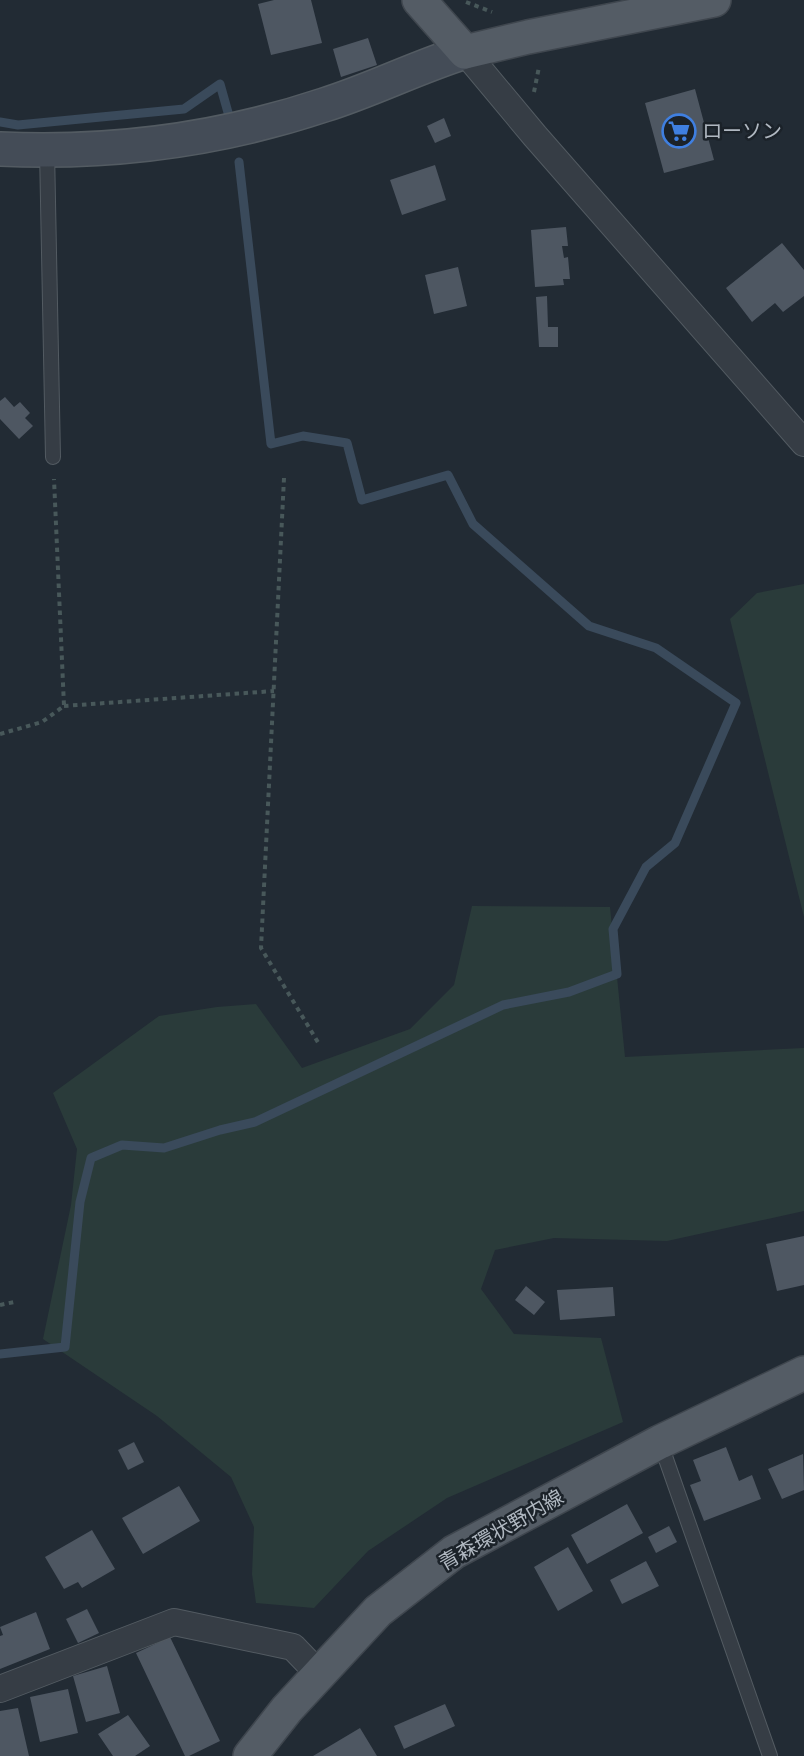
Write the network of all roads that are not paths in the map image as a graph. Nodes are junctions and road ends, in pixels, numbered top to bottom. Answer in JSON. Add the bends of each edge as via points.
{"nodes":[{"id":1,"x":419,"y":0,"type":"edge"},
{"id":2,"x":714,"y":0,"type":"edge"},
{"id":3,"x":465,"y":52,"type":"junction"},
{"id":4,"x":0,"y":149,"type":"edge"},
{"id":5,"x":47,"y":150,"type":"junction"},
{"id":6,"x":804,"y":443,"type":"edge"},
{"id":7,"x":53,"y":457,"type":"road end"},
{"id":8,"x":804,"y":1373,"type":"edge"},
{"id":9,"x":660,"y":1443,"type":"junction"},
{"id":10,"x":319,"y":1674,"type":"junction"},
{"id":11,"x":0,"y":1689,"type":"edge"},
{"id":12,"x":250,"y":1756,"type":"edge"},
{"id":13,"x":770,"y":1756,"type":"edge"}],
"edges":[{"from":1,"to":3,"type":"main road"},
{"from":2,"to":3,"type":"main road"},
{"from":3,"to":5,"type":"street","via":[[278,120],[190,139]]},
{"from":3,"to":6,"type":"street"},
{"from":4,"to":5,"type":"street"},
{"from":5,"to":7,"type":"lane"},
{"from":8,"to":9,"type":"main road","name":"青森環状野内線"},
{"from":9,"to":10,"type":"main road","name":"青森環状野内線","via":[[454,1552],[378,1611]]},
{"from":9,"to":13,"type":"lane"},
{"from":10,"to":11,"type":"street","via":[[293,1647],[174,1622]]},
{"from":10,"to":12,"type":"main road","name":"青森環状野内線"}]}
